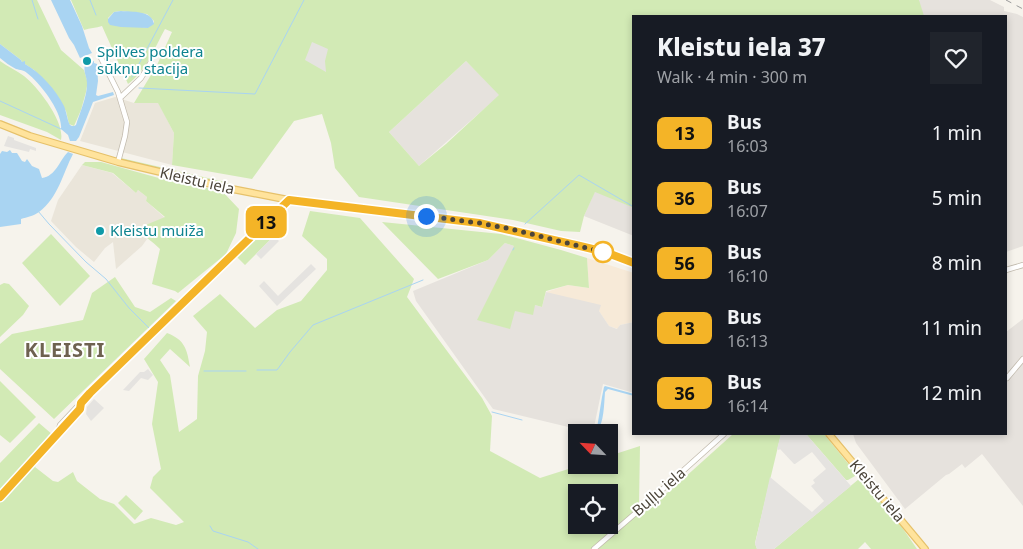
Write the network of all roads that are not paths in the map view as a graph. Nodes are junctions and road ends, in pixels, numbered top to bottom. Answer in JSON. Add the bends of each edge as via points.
{"nodes":[{"id":1,"x":101,"y":58,"type":"dead end"},
{"id":2,"x":151,"y":62,"type":"dead end"},
{"id":3,"x":120,"y":98,"type":"junction"},
{"id":4,"x":0,"y":124,"type":"edge"},
{"id":5,"x":118,"y":162,"type":"junction"},
{"id":6,"x":289,"y":200,"type":"junction"},
{"id":7,"x":632,"y":262,"type":"edge"},
{"id":8,"x":1023,"y":265,"type":"edge"},
{"id":9,"x":1007,"y":270,"type":"edge"},
{"id":10,"x":1023,"y":359,"type":"edge"},
{"id":11,"x":1007,"y":378,"type":"edge"},
{"id":12,"x":723,"y":435,"type":"edge"},
{"id":13,"x":830,"y":435,"type":"edge"},
{"id":14,"x":0,"y":497,"type":"edge"},
{"id":15,"x":594,"y":549,"type":"edge"},
{"id":16,"x":925,"y":549,"type":"edge"}],
"edges":[{"from":1,"to":3,"type":"street"},
{"from":2,"to":3,"type":"street","via":[[141,78]]},
{"from":3,"to":5,"type":"street","via":[[127,122]]},
{"from":4,"to":5,"type":"main road","name":"Kleistu iela"},
{"from":5,"to":6,"type":"main road","name":"Kleistu iela"},
{"from":6,"to":7,"type":"main road","name":"Kleistu iela","via":[[479,223],[605,252]]},
{"from":6,"to":14,"type":"street","via":[[81,403]]},
{"from":8,"to":9,"type":"street"},
{"from":10,"to":11,"type":"street"},
{"from":12,"to":15,"type":"street","name":"Buļļu iela"},
{"from":13,"to":16,"type":"main road","name":"Kleistu iela"}]}
